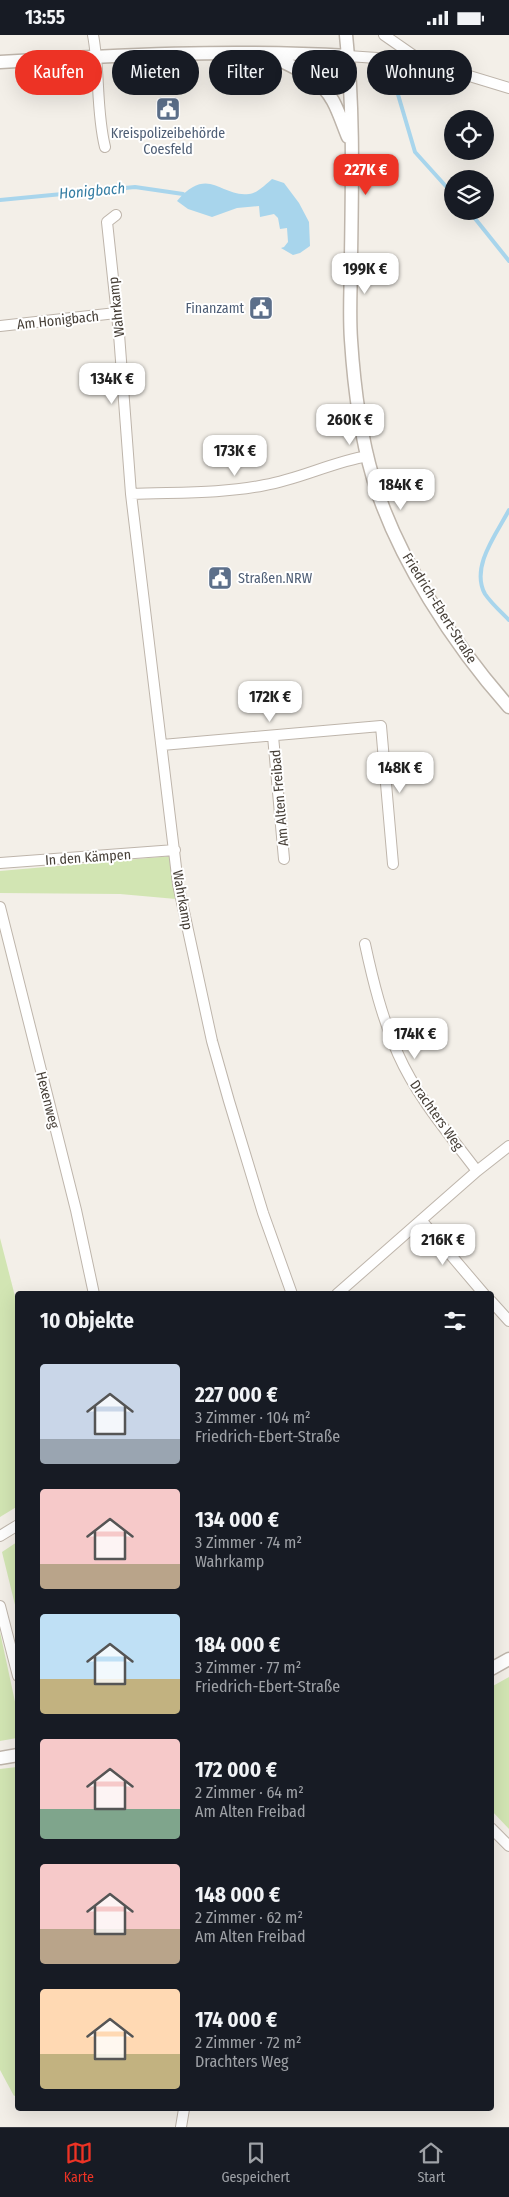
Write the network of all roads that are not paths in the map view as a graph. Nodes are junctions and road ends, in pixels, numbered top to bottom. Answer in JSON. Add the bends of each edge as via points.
{"nodes":[{"id":1,"x":93,"y":35,"type":"edge"},
{"id":2,"x":346,"y":35,"type":"edge"},
{"id":3,"x":384,"y":35,"type":"edge"},
{"id":4,"x":96,"y":50,"type":"edge"},
{"id":5,"x":347,"y":50,"type":"edge"},
{"id":6,"x":405,"y":50,"type":"edge"},
{"id":7,"x":209,"y":53,"type":"edge"},
{"id":8,"x":102,"y":56,"type":"edge"},
{"id":9,"x":15,"y":60,"type":"edge"},
{"id":10,"x":0,"y":61,"type":"edge"},
{"id":11,"x":282,"y":61,"type":"edge"},
{"id":12,"x":472,"y":77,"type":"edge"},
{"id":13,"x":509,"y":88,"type":"edge"},
{"id":14,"x":99,"y":95,"type":"edge"},
{"id":15,"x":349,"y":95,"type":"edge"},
{"id":16,"x":351,"y":143,"type":"junction"},
{"id":17,"x":104,"y":147,"type":"dead end"},
{"id":18,"x":116,"y":215,"type":"dead end"},
{"id":19,"x":116,"y":313,"type":"junction"},
{"id":20,"x":0,"y":326,"type":"edge"},
{"id":21,"x":368,"y":456,"type":"junction"},
{"id":22,"x":131,"y":494,"type":"junction"},
{"id":23,"x":509,"y":707,"type":"edge"},
{"id":24,"x":273,"y":736,"type":"junction"},
{"id":25,"x":162,"y":745,"type":"junction"},
{"id":26,"x":175,"y":851,"type":"junction"},
{"id":27,"x":284,"y":859,"type":"dead end"},
{"id":28,"x":0,"y":863,"type":"edge"},
{"id":29,"x":393,"y":864,"type":"dead end"},
{"id":30,"x":0,"y":907,"type":"edge"},
{"id":31,"x":365,"y":943,"type":"dead end"},
{"id":32,"x":509,"y":1146,"type":"edge"},
{"id":33,"x":477,"y":1171,"type":"junction"},
{"id":34,"x":421,"y":1220,"type":"junction"},
{"id":35,"x":93,"y":1291,"type":"edge"},
{"id":36,"x":291,"y":1291,"type":"edge"},
{"id":37,"x":340,"y":1291,"type":"edge"},
{"id":38,"x":481,"y":1291,"type":"edge"},
{"id":39,"x":494,"y":1304,"type":"edge"},
{"id":40,"x":509,"y":1321,"type":"edge"},
{"id":41,"x":15,"y":1527,"type":"edge"},
{"id":42,"x":0,"y":1536,"type":"edge"},
{"id":43,"x":0,"y":1606,"type":"edge"},
{"id":44,"x":509,"y":1659,"type":"edge"},
{"id":45,"x":15,"y":1665,"type":"edge"},
{"id":46,"x":494,"y":1667,"type":"edge"},
{"id":47,"x":15,"y":1756,"type":"edge"},
{"id":48,"x":0,"y":1758,"type":"edge"},
{"id":49,"x":494,"y":1831,"type":"edge"},
{"id":50,"x":509,"y":1847,"type":"edge"},
{"id":51,"x":184,"y":2111,"type":"edge"},
{"id":52,"x":181,"y":2127,"type":"edge"}],
"edges":[{"from":1,"to":4,"type":"street"},
{"from":2,"to":5,"type":"street","name":"Friedrich-Ebert-Straße"},
{"from":3,"to":6,"type":"street"},
{"from":7,"to":8,"type":"street"},
{"from":9,"to":10,"type":"street"},
{"from":11,"to":16,"type":"street","via":[[317,81],[333,101]]},
{"from":12,"to":13,"type":"street"},
{"from":14,"to":17,"type":"street"},
{"from":15,"to":16,"type":"street","name":"Friedrich-Ebert-Straße"},
{"from":16,"to":21,"type":"street","name":"Friedrich-Ebert-Straße","via":[[351,340]]},
{"from":18,"to":19,"type":"street","name":"Wahrkamp","via":[[107,222]]},
{"from":19,"to":20,"type":"street","name":"Am Honigbach"},
{"from":19,"to":22,"type":"street","name":"Wahrkamp"},
{"from":21,"to":22,"type":"street","via":[[338,462],[264,486]]},
{"from":21,"to":23,"type":"street","name":"Friedrich-Ebert-Straße","via":[[387,513],[415,573],[460,645]]},
{"from":22,"to":25,"type":"street","name":"Wahrkamp"},
{"from":24,"to":25,"type":"street","name":"Am Alten Freibad"},
{"from":24,"to":27,"type":"street","name":"Am Alten Freibad"},
{"from":24,"to":29,"type":"street","name":"Am Alten Freibad","via":[[381,726]]},
{"from":25,"to":26,"type":"street","name":"Wahrkamp"},
{"from":26,"to":28,"type":"street","name":"In den Kämpen"},
{"from":26,"to":36,"type":"street","name":"Wahrkamp","via":[[178,884],[212,1041],[263,1213]]},
{"from":30,"to":35,"type":"street","name":"Hexenweg"},
{"from":31,"to":33,"type":"street","name":"Drachters Weg","via":[[375,990],[398,1055],[443,1127]]},
{"from":32,"to":33,"type":"street"},
{"from":33,"to":34,"type":"street"},
{"from":34,"to":37,"type":"street"},
{"from":34,"to":38,"type":"street"},
{"from":39,"to":40,"type":"street"},
{"from":41,"to":42,"type":"street"},
{"from":43,"to":45,"type":"street"},
{"from":44,"to":46,"type":"street"},
{"from":47,"to":48,"type":"street"},
{"from":49,"to":50,"type":"street"},
{"from":51,"to":52,"type":"street"}]}
